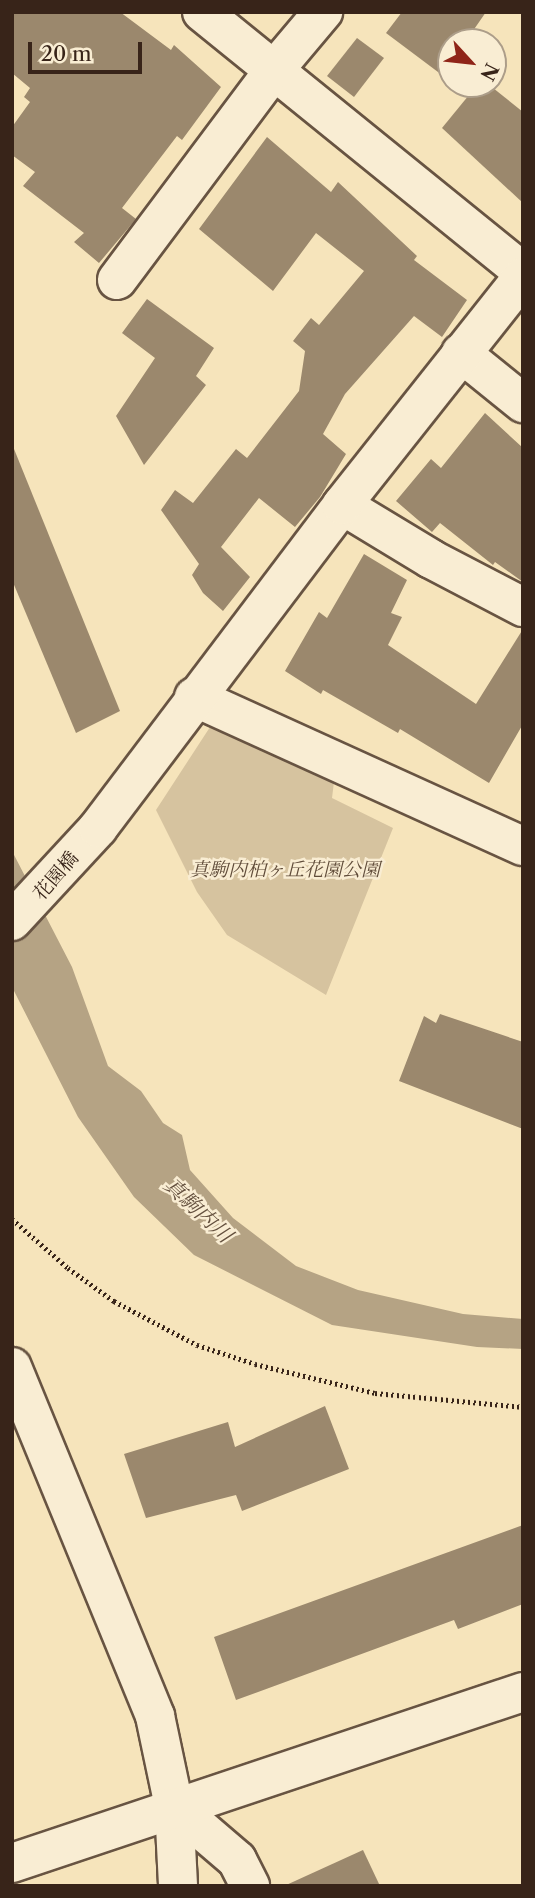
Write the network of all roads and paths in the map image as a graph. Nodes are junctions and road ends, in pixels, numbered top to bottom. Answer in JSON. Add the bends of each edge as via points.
{"nodes":[{"id":1,"x":202,"y":12,"type":"edge"},
{"id":2,"x":323,"y":12,"type":"edge"},
{"id":3,"x":275,"y":69,"type":"junction"},
{"id":4,"x":523,"y":274,"type":"edge"},
{"id":5,"x":117,"y":280,"type":"dead end"},
{"id":6,"x":460,"y":353,"type":"junction"},
{"id":7,"x":523,"y":402,"type":"edge"},
{"id":8,"x":342,"y":505,"type":"junction"},
{"id":9,"x":523,"y":607,"type":"edge"},
{"id":10,"x":194,"y":697,"type":"junction"},
{"id":11,"x":523,"y":846,"type":"edge"},
{"id":12,"x":12,"y":922,"type":"edge"},
{"id":13,"x":12,"y":1219,"type":"edge"},
{"id":14,"x":12,"y":1367,"type":"edge"},
{"id":15,"x":523,"y":1407,"type":"edge"},
{"id":16,"x":523,"y":1692,"type":"edge"},
{"id":17,"x":174,"y":1806,"type":"junction"},
{"id":18,"x":12,"y":1863,"type":"edge"},
{"id":19,"x":178,"y":1886,"type":"edge"},
{"id":20,"x":250,"y":1886,"type":"edge"}],
"edges":[{"from":1,"to":3,"type":"street"},
{"from":2,"to":3,"type":"street"},
{"from":3,"to":4,"type":"street"},
{"from":3,"to":5,"type":"street"},
{"from":4,"to":6,"type":"street","name":"花園橋"},
{"from":6,"to":7,"type":"street"},
{"from":6,"to":8,"type":"street","name":"花園橋"},
{"from":8,"to":9,"type":"street"},
{"from":8,"to":10,"type":"street","name":"花園橋"},
{"from":10,"to":11,"type":"street"},
{"from":10,"to":12,"type":"street","name":"花園橋","via":[[98,828]]},
{"from":13,"to":15,"type":"path","via":[[114,1301],[197,1345],[376,1393]]},
{"from":14,"to":17,"type":"street","via":[[155,1716]]},
{"from":16,"to":17,"type":"street"},
{"from":17,"to":18,"type":"street"},
{"from":17,"to":19,"type":"street"},
{"from":17,"to":20,"type":"street","via":[[237,1860]]}]}
